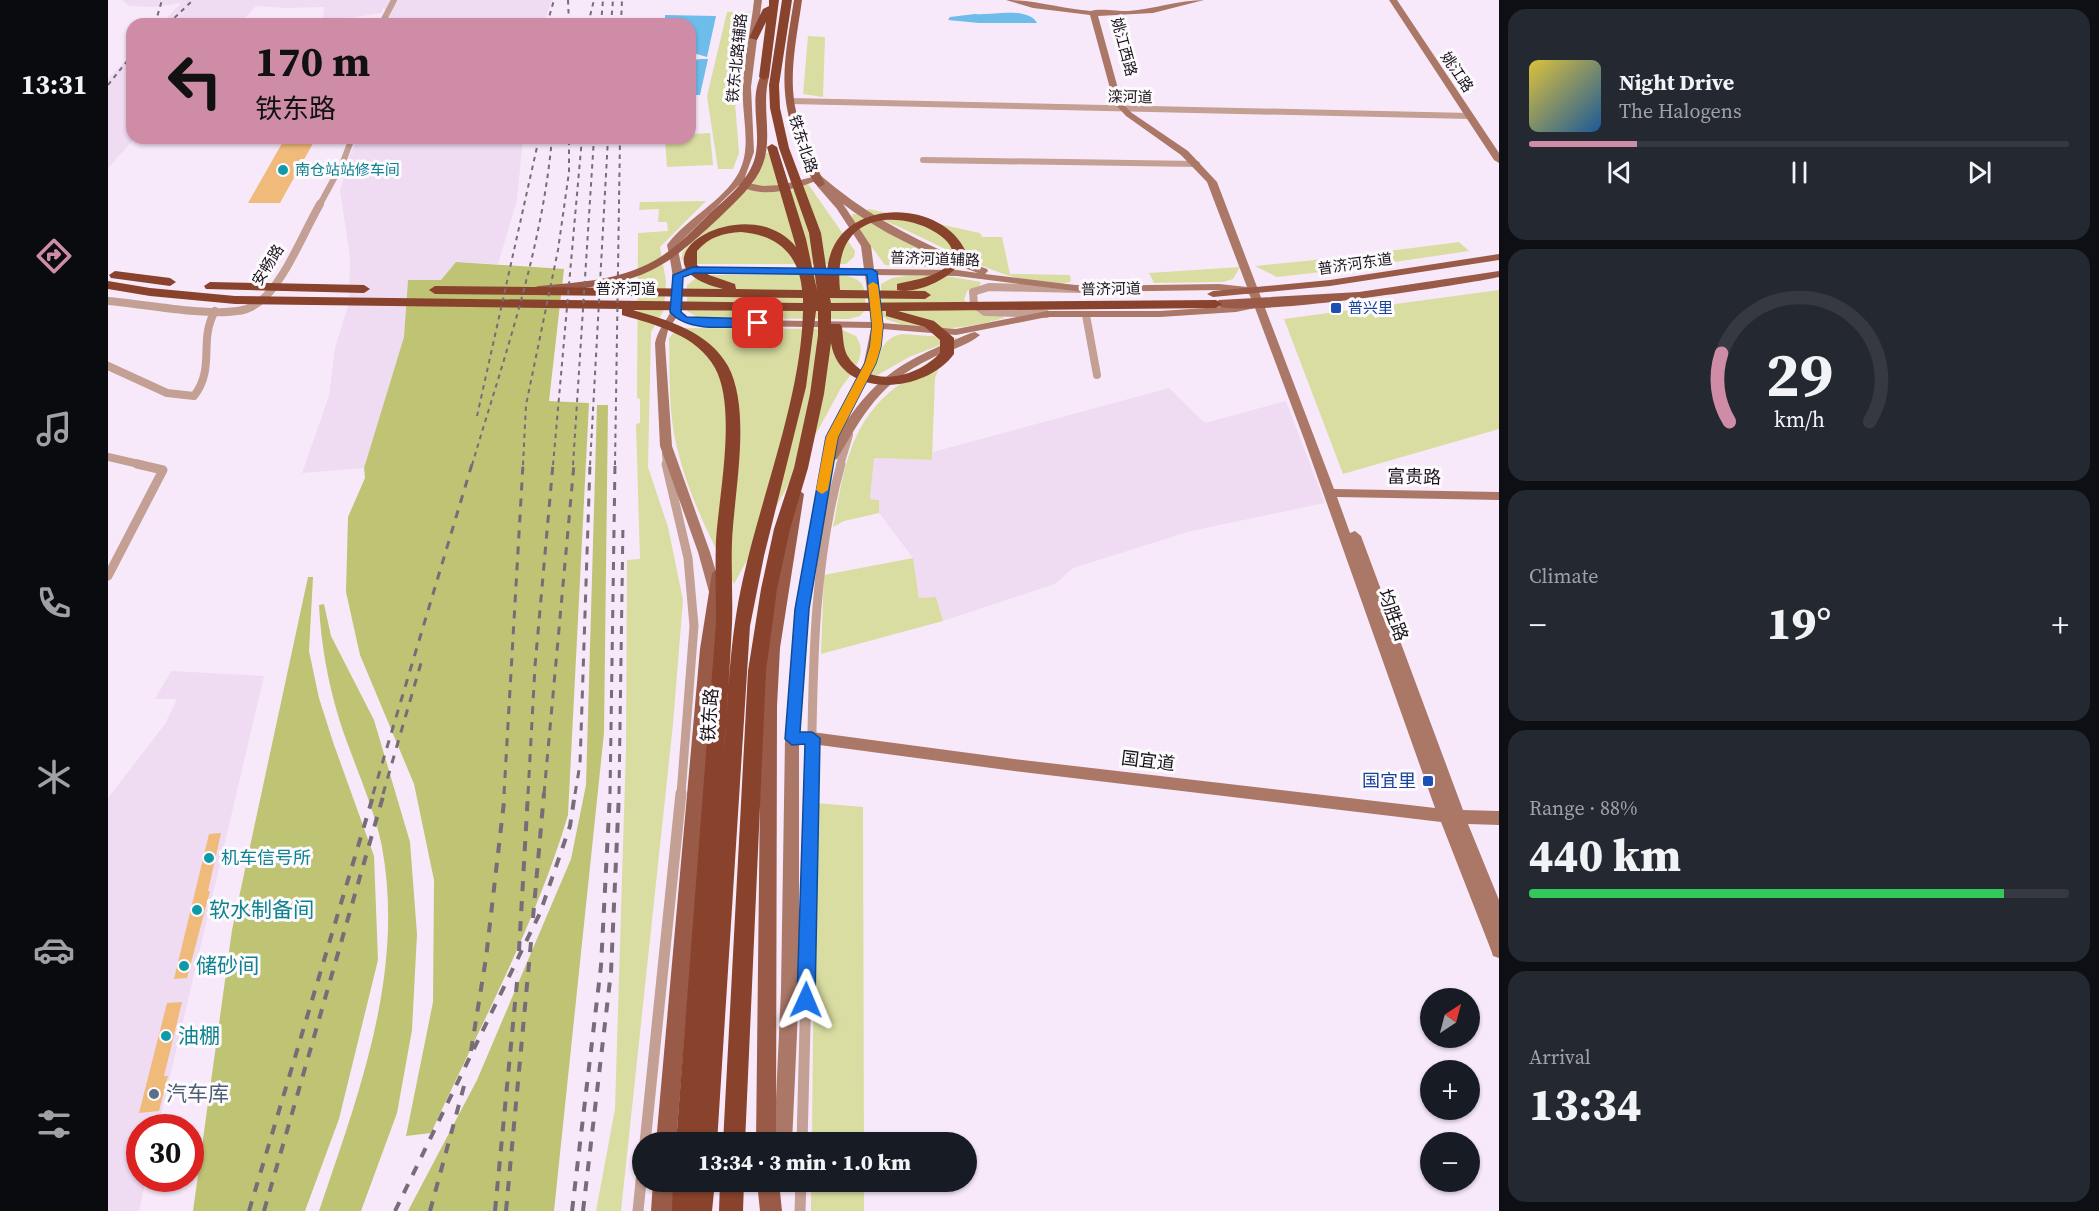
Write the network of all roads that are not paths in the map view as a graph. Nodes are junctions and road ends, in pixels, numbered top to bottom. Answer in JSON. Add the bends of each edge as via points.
{"nodes":[{"id":1,"x":394,"y":0,"type":"edge"},
{"id":2,"x":759,"y":0,"type":"edge"},
{"id":3,"x":773,"y":0,"type":"edge"},
{"id":4,"x":788,"y":0,"type":"edge"},
{"id":5,"x":798,"y":0,"type":"edge"},
{"id":6,"x":1010,"y":0,"type":"edge"},
{"id":7,"x":1019,"y":0,"type":"edge"},
{"id":8,"x":1189,"y":0,"type":"edge"},
{"id":9,"x":1200,"y":0,"type":"edge"},
{"id":10,"x":1393,"y":0,"type":"edge"},
{"id":11,"x":1096,"y":13,"type":"junction"},
{"id":12,"x":385,"y":18,"type":"edge"},
{"id":13,"x":792,"y":34,"type":"junction"},
{"id":14,"x":754,"y":38,"type":"junction"},
{"id":15,"x":764,"y":77,"type":"junction"},
{"id":16,"x":790,"y":101,"type":"junction"},
{"id":17,"x":1124,"y":109,"type":"junction"},
{"id":18,"x":1470,"y":116,"type":"junction"},
{"id":19,"x":350,"y":144,"type":"edge"},
{"id":20,"x":923,"y":160,"type":"dead end"},
{"id":21,"x":1499,"y":160,"type":"edge"},
{"id":22,"x":1197,"y":164,"type":"junction"},
{"id":23,"x":740,"y":176,"type":"junction"},
{"id":24,"x":819,"y":181,"type":"junction"},
{"id":25,"x":815,"y":233,"type":"junction"},
{"id":26,"x":1499,"y":257,"type":"edge"},
{"id":27,"x":805,"y":270,"type":"junction"},
{"id":28,"x":872,"y":272,"type":"junction"},
{"id":29,"x":108,"y":274,"type":"edge"},
{"id":30,"x":1499,"y":274,"type":"edge"},
{"id":31,"x":678,"y":275,"type":"junction"},
{"id":32,"x":832,"y":277,"type":"junction"},
{"id":33,"x":1014,"y":281,"type":"junction"},
{"id":34,"x":108,"y":285,"type":"edge"},
{"id":35,"x":1083,"y":289,"type":"junction"},
{"id":36,"x":518,"y":292,"type":"junction"},
{"id":37,"x":787,"y":293,"type":"junction"},
{"id":38,"x":816,"y":297,"type":"junction"},
{"id":39,"x":1260,"y":297,"type":"junction"},
{"id":40,"x":848,"y":299,"type":"junction"},
{"id":41,"x":1215,"y":299,"type":"joint"},
{"id":42,"x":108,"y":301,"type":"edge"},
{"id":43,"x":576,"y":306,"type":"junction"},
{"id":44,"x":215,"y":311,"type":"junction"},
{"id":45,"x":676,"y":312,"type":"junction"},
{"id":46,"x":1047,"y":314,"type":"junction"},
{"id":47,"x":1086,"y":315,"type":"junction"},
{"id":48,"x":999,"y":325,"type":"junction"},
{"id":49,"x":877,"y":326,"type":"junction"},
{"id":50,"x":834,"y":327,"type":"junction"},
{"id":51,"x":108,"y":366,"type":"edge"},
{"id":52,"x":1097,"y":375,"type":"dead end"},
{"id":53,"x":818,"y":394,"type":"junction"},
{"id":54,"x":856,"y":414,"type":"junction"},
{"id":55,"x":666,"y":446,"type":"junction"},
{"id":56,"x":108,"y":457,"type":"edge"},
{"id":57,"x":801,"y":468,"type":"junction"},
{"id":58,"x":825,"y":472,"type":"junction"},
{"id":59,"x":1334,"y":493,"type":"junction"},
{"id":60,"x":1499,"y":496,"type":"edge"},
{"id":61,"x":724,"y":543,"type":"junction"},
{"id":62,"x":111,"y":562,"type":"edge"},
{"id":63,"x":108,"y":576,"type":"edge"},
{"id":64,"x":716,"y":594,"type":"junction"},
{"id":65,"x":724,"y":623,"type":"junction"},
{"id":66,"x":812,"y":738,"type":"junction"},
{"id":67,"x":792,"y":739,"type":"junction"},
{"id":68,"x":1452,"y":816,"type":"junction"},
{"id":69,"x":1499,"y":818,"type":"edge"},
{"id":70,"x":1499,"y":920,"type":"edge"},
{"id":71,"x":1499,"y":950,"type":"edge"},
{"id":72,"x":646,"y":1132,"type":"edge"},
{"id":73,"x":667,"y":1132,"type":"edge"},
{"id":74,"x":688,"y":1132,"type":"edge"},
{"id":75,"x":707,"y":1132,"type":"edge"},
{"id":76,"x":735,"y":1132,"type":"edge"},
{"id":77,"x":766,"y":1132,"type":"edge"},
{"id":78,"x":784,"y":1132,"type":"edge"},
{"id":79,"x":802,"y":1132,"type":"edge"},
{"id":80,"x":640,"y":1192,"type":"edge"},
{"id":81,"x":663,"y":1192,"type":"edge"},
{"id":82,"x":685,"y":1192,"type":"edge"},
{"id":83,"x":702,"y":1192,"type":"edge"},
{"id":84,"x":732,"y":1192,"type":"edge"},
{"id":85,"x":769,"y":1192,"type":"edge"},
{"id":86,"x":776,"y":1192,"type":"edge"},
{"id":87,"x":801,"y":1192,"type":"edge"},
{"id":88,"x":638,"y":1211,"type":"edge"},
{"id":89,"x":662,"y":1211,"type":"edge"},
{"id":90,"x":684,"y":1211,"type":"edge"},
{"id":91,"x":700,"y":1211,"type":"edge"},
{"id":92,"x":731,"y":1211,"type":"edge"},
{"id":93,"x":772,"y":1211,"type":"edge"},
{"id":94,"x":801,"y":1211,"type":"edge"}],
"edges":[{"from":1,"to":12,"type":"street"},
{"from":2,"to":14,"type":"street","name":"铁东北路辅路"},
{"from":3,"to":14,"type":"highway"},
{"from":3,"to":15,"type":"highway","name":"铁东北路"},
{"from":4,"to":13,"type":"highway"},
{"from":4,"to":25,"type":"highway","name":"铁东北路","via":[[774,85],[775,108],[784,148]]},
{"from":5,"to":13,"type":"main road"},
{"from":6,"to":11,"type":"street"},
{"from":7,"to":11,"type":"street"},
{"from":8,"to":11,"type":"street"},
{"from":9,"to":11,"type":"street","via":[[1156,10]]},
{"from":10,"to":18,"type":"street","name":"姚江路"},
{"from":11,"to":17,"type":"street","name":"姚江西路"},
{"from":13,"to":16,"type":"main road"},
{"from":14,"to":23,"type":"street","name":"铁东北路辅路","via":[[748,79],[750,153]]},
{"from":15,"to":27,"type":"highway","name":"铁东北路","via":[[768,132],[802,242]]},
{"from":15,"to":36,"type":"main road","via":[[758,100],[761,150],[755,171],[744,187],[684,244],[667,258],[632,275]]},
{"from":16,"to":17,"type":"street","name":"滦河道"},
{"from":16,"to":24,"type":"main road"},
{"from":17,"to":18,"type":"street","name":"滦河道"},
{"from":17,"to":22,"type":"street"},
{"from":17,"to":39,"type":"street","via":[[1185,148],[1209,169],[1219,184]]},
{"from":18,"to":21,"type":"street","name":"姚江路"},
{"from":19,"to":44,"type":"street","name":"安畅路","via":[[266,296],[238,311]]},
{"from":20,"to":22,"type":"street"},
{"from":22,"to":39,"type":"street","via":[[1212,182]]},
{"from":23,"to":24,"type":"street","via":[[744,184],[771,189]]},
{"from":23,"to":31,"type":"street","via":[[672,245]]},
{"from":24,"to":28,"type":"street","name":"铁东北路","via":[[866,246]]},
{"from":24,"to":33,"type":"street","via":[[882,226]]},
{"from":25,"to":32,"type":"highway"},
{"from":25,"to":38,"type":"highway","name":"铁东北路"},
{"from":26,"to":39,"type":"main road","name":"普济河东道"},
{"from":27,"to":37,"type":"highway","via":[[784,241],[757,231],[742,229],[714,234],[699,241],[692,251],[693,269],[708,281]]},
{"from":27,"to":38,"type":"highway","name":"铁东北路"},
{"from":28,"to":31,"type":"street","name":"普济河道辅路","via":[[693,270]]},
{"from":28,"to":33,"type":"street","name":"普济河道辅路","via":[[957,273]]},
{"from":28,"to":49,"type":"street"},
{"from":29,"to":36,"type":"highway","name":"普济河道","via":[[224,286]]},
{"from":30,"to":39,"type":"main road","name":"普济河东道","via":[[1361,295]]},
{"from":31,"to":45,"type":"street"},
{"from":32,"to":40,"type":"highway","via":[[842,238],[855,226],[870,221],[899,217],[925,222],[944,231],[956,245],[956,264],[935,279]]},
{"from":32,"to":50,"type":"highway"},
{"from":33,"to":35,"type":"street","name":"普济河道辅路"},
{"from":34,"to":43,"type":"highway","name":"普济河道","via":[[244,299]]},
{"from":35,"to":39,"type":"street","name":"普济河道辅路","via":[[1219,287]]},
{"from":35,"to":46,"type":"street","name":"普济河道辅路","via":[[989,287],[973,292],[974,304],[985,312]]},
{"from":36,"to":37,"type":"highway","name":"普济河道"},
{"from":37,"to":40,"type":"highway","name":"普济河道"},
{"from":38,"to":53,"type":"highway","via":[[825,335]]},
{"from":38,"to":75,"type":"highway","name":"铁东路","via":[[807,326],[798,393],[749,582],[742,626]]},
{"from":39,"to":41,"type":"main road","name":"普济河东道"},
{"from":39,"to":47,"type":"street","name":"普济河道辅路","via":[[1236,309]]},
{"from":39,"to":59,"type":"street","name":"均胜路"},
{"from":40,"to":41,"type":"highway","name":"普济河道"},
{"from":40,"to":43,"type":"highway","name":"普济河道"},
{"from":40,"to":50,"type":"highway","via":[[930,324],[946,339],[946,358],[939,367],[917,378],[872,377],[851,367],[841,356]]},
{"from":42,"to":44,"type":"street","name":"安畅路"},
{"from":43,"to":61,"type":"highway","via":[[631,312],[663,322],[691,337],[718,361],[732,398]]},
{"from":44,"to":51,"type":"street","via":[[206,322],[206,378],[194,396],[166,393]]},
{"from":45,"to":49,"type":"street","name":"普济河道辅路","via":[[694,322]]},
{"from":45,"to":55,"type":"street","name":"铁东路","via":[[663,330],[660,343]]},
{"from":46,"to":47,"type":"street","name":"普济河道辅路"},
{"from":46,"to":48,"type":"street","name":"普济河道辅路"},
{"from":47,"to":52,"type":"street"},
{"from":48,"to":49,"type":"street","name":"普济河道辅路","via":[[956,332]]},
{"from":48,"to":54,"type":"street","via":[[897,372],[875,390]]},
{"from":49,"to":58,"type":"street","via":[[870,363],[837,424]]},
{"from":50,"to":53,"type":"highway"},
{"from":53,"to":57,"type":"highway"},
{"from":54,"to":58,"type":"street"},
{"from":54,"to":66,"type":"street","via":[[835,482],[823,556]]},
{"from":55,"to":64,"type":"street","name":"铁东路"},
{"from":55,"to":72,"type":"street","via":[[667,475],[688,558],[694,626],[680,806]]},
{"from":56,"to":62,"type":"street","via":[[163,470]]},
{"from":57,"to":76,"type":"highway","via":[[771,579],[757,671]]},
{"from":57,"to":77,"type":"main road","via":[[772,660]]},
{"from":58,"to":67,"type":"street","via":[[802,609]]},
{"from":59,"to":60,"type":"street","name":"富贵路"},
{"from":59,"to":68,"type":"street","name":"均胜路"},
{"from":61,"to":64,"type":"main road","name":"铁东路"},
{"from":61,"to":65,"type":"highway"},
{"from":62,"to":63,"type":"street"},
{"from":64,"to":65,"type":"street","name":"铁东路"},
{"from":64,"to":73,"type":"main road","name":"铁东路"},
{"from":65,"to":74,"type":"highway"},
{"from":66,"to":67,"type":"street","name":"国宜道"},
{"from":66,"to":68,"type":"street","name":"国宜道"},
{"from":66,"to":79,"type":"street"},
{"from":67,"to":78,"type":"street","via":[[790,990]]},
{"from":68,"to":69,"type":"street","name":"国宜道"},
{"from":68,"to":70,"type":"street","name":"均胜路"},
{"from":68,"to":71,"type":"street","name":"均胜路"},
{"from":80,"to":88,"type":"street"},
{"from":81,"to":89,"type":"main road"},
{"from":82,"to":90,"type":"highway"},
{"from":83,"to":91,"type":"highway"},
{"from":84,"to":92,"type":"highway"},
{"from":85,"to":93,"type":"main road"},
{"from":86,"to":93,"type":"street"},
{"from":87,"to":94,"type":"street"}]}
